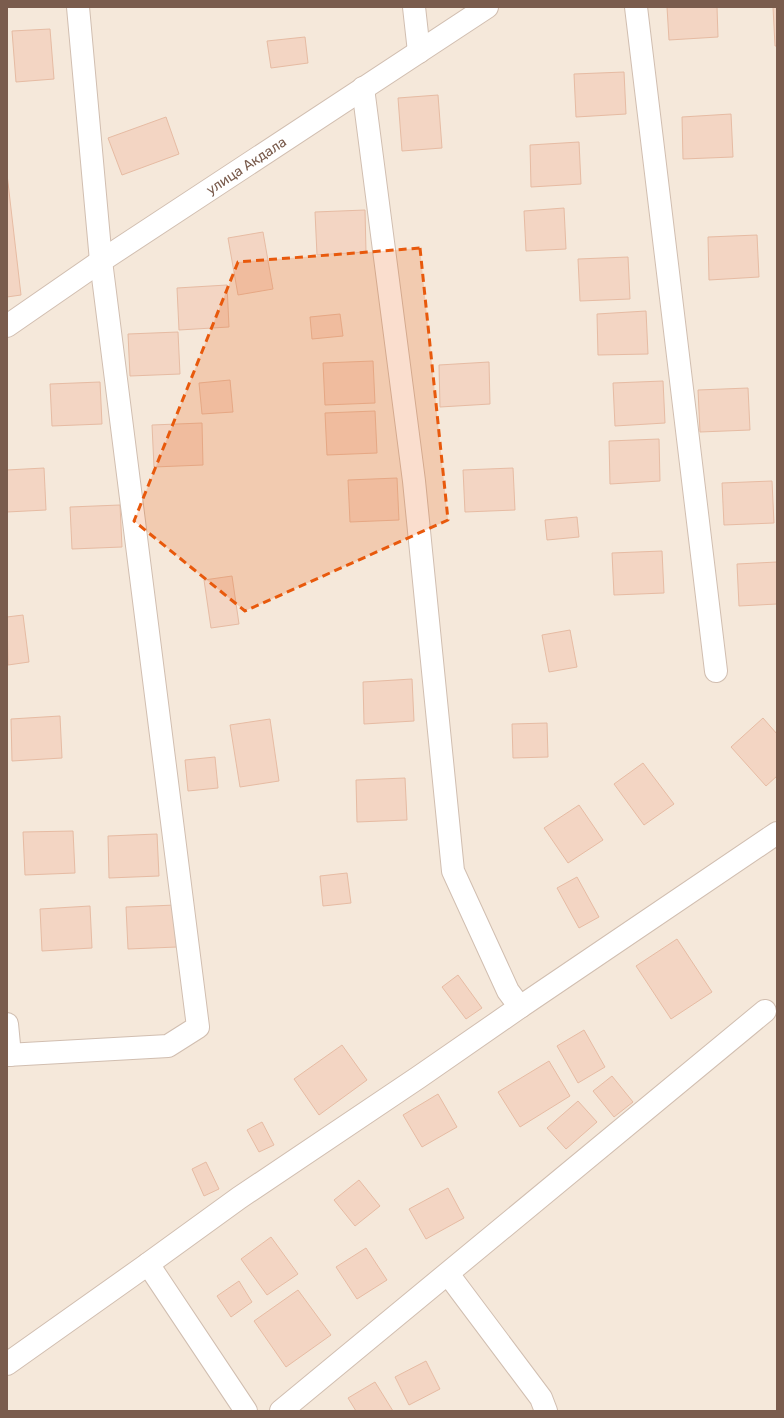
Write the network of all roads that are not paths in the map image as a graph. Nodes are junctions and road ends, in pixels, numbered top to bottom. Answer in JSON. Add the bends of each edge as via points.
{"nodes":[{"id":1,"x":78,"y":7,"type":"edge"},
{"id":2,"x":414,"y":7,"type":"edge"},
{"id":3,"x":487,"y":7,"type":"edge"},
{"id":4,"x":636,"y":7,"type":"edge"},
{"id":5,"x":419,"y":52,"type":"junction"},
{"id":6,"x":363,"y":88,"type":"junction"},
{"id":7,"x":101,"y":261,"type":"junction"},
{"id":8,"x":7,"y":326,"type":"edge"},
{"id":9,"x":716,"y":671,"type":"dead end"},
{"id":10,"x":777,"y":833,"type":"edge"},
{"id":11,"x":520,"y":1007,"type":"junction"},
{"id":12,"x":765,"y":1011,"type":"dead end"},
{"id":13,"x":7,"y":1024,"type":"edge"},
{"id":14,"x":8,"y":1055,"type":"edge"},
{"id":15,"x":148,"y":1264,"type":"junction"},
{"id":16,"x":448,"y":1274,"type":"junction"},
{"id":17,"x":7,"y":1364,"type":"edge"},
{"id":18,"x":246,"y":1411,"type":"edge"},
{"id":19,"x":281,"y":1411,"type":"edge"},
{"id":20,"x":546,"y":1411,"type":"edge"}],
"edges":[{"from":1,"to":7,"type":"street"},
{"from":2,"to":5,"type":"street"},
{"from":3,"to":5,"type":"street","name":"улица Акдала"},
{"from":4,"to":9,"type":"street"},
{"from":5,"to":6,"type":"street","name":"улица Акдала"},
{"from":6,"to":7,"type":"street","name":"улица Акдала"},
{"from":6,"to":11,"type":"street","via":[[414,480],[453,871],[508,991]]},
{"from":7,"to":8,"type":"street","name":"улица Акдала"},
{"from":7,"to":14,"type":"street","via":[[198,1027],[168,1046]]},
{"from":10,"to":11,"type":"street"},
{"from":11,"to":15,"type":"street","via":[[239,1198]]},
{"from":12,"to":16,"type":"street"},
{"from":13,"to":14,"type":"street"},
{"from":15,"to":17,"type":"street"},
{"from":15,"to":18,"type":"street"},
{"from":16,"to":19,"type":"street"},
{"from":16,"to":20,"type":"street","via":[[541,1398]]}]}
